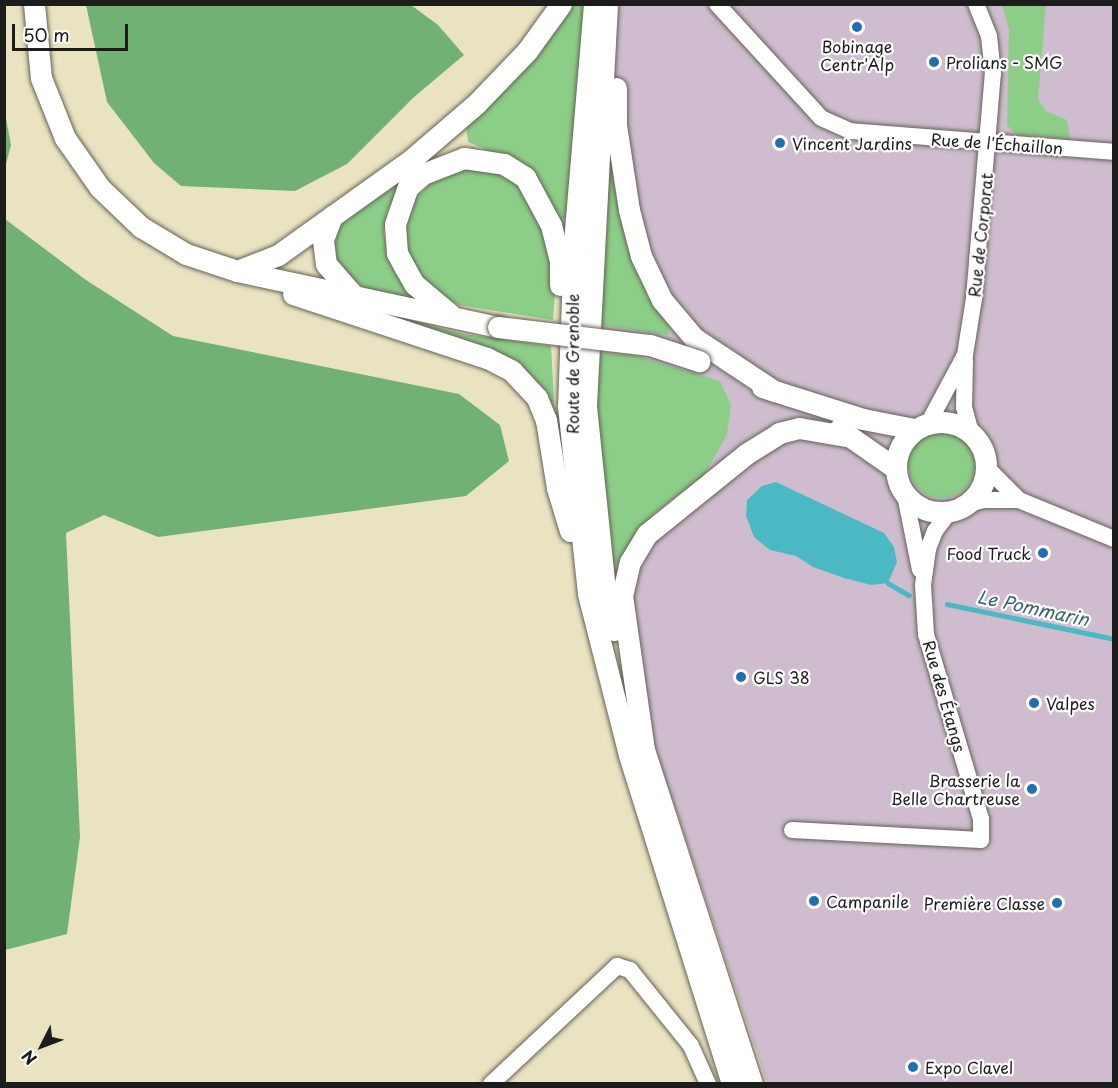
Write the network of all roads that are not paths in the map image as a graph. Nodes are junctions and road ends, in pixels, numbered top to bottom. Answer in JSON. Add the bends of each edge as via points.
{"nodes":[{"id":1,"x":34,"y":4,"type":"edge"},
{"id":2,"x":561,"y":4,"type":"edge"},
{"id":3,"x":594,"y":4,"type":"edge"},
{"id":4,"x":607,"y":4,"type":"edge"},
{"id":5,"x":617,"y":4,"type":"edge"},
{"id":6,"x":717,"y":4,"type":"edge"},
{"id":7,"x":976,"y":4,"type":"edge"},
{"id":8,"x":989,"y":144,"type":"junction"},
{"id":9,"x":1113,"y":152,"type":"edge"},
{"id":10,"x":332,"y":216,"type":"junction"},
{"id":11,"x":237,"y":271,"type":"junction"},
{"id":12,"x":354,"y":296,"type":"junction"},
{"id":13,"x":454,"y":318,"type":"junction"},
{"id":14,"x":965,"y":355,"type":"junction"},
{"id":15,"x":781,"y":395,"type":"junction"},
{"id":16,"x":568,"y":406,"type":"junction"},
{"id":17,"x":922,"y":426,"type":"junction"},
{"id":18,"x":971,"y":432,"type":"junction"},
{"id":19,"x":851,"y":436,"type":"junction"},
{"id":20,"x":986,"y":467,"type":"junction"},
{"id":21,"x":895,"y":468,"type":"junction"},
{"id":22,"x":905,"y":495,"type":"junction"},
{"id":23,"x":1019,"y":500,"type":"junction"},
{"id":24,"x":958,"y":508,"type":"junction"},
{"id":25,"x":1113,"y":539,"type":"edge"},
{"id":26,"x":923,"y":585,"type":"junction"},
{"id":27,"x":588,"y":594,"type":"junction"},
{"id":28,"x":637,"y":753,"type":"junction"},
{"id":29,"x":792,"y":830,"type":"dead end"},
{"id":30,"x":491,"y":1083,"type":"edge"},
{"id":31,"x":708,"y":1083,"type":"edge"},
{"id":32,"x":732,"y":1083,"type":"edge"},
{"id":33,"x":752,"y":1083,"type":"edge"}],
"edges":[{"from":1,"to":11,"type":"main road","via":[[41,78],[65,138],[87,171],[141,227],[186,254]]},
{"from":2,"to":10,"type":"main road","via":[[527,51],[477,103],[412,159]]},
{"from":3,"to":16,"type":"main road","name":"Route de Grenoble","via":[[574,244]]},
{"from":4,"to":28,"type":"main road","name":"Route de Grenoble","via":[[586,406],[606,591]]},
{"from":5,"to":15,"type":"main road","via":[[616,124],[629,210],[641,256],[662,300],[694,338]]},
{"from":6,"to":8,"type":"street","name":"Rue de l'Échaillon","via":[[821,118],[850,131]]},
{"from":7,"to":8,"type":"street","name":"Rue de Corporat","via":[[988,36],[993,74]]},
{"from":8,"to":9,"type":"street","name":"Rue de l'Échaillon"},
{"from":8,"to":14,"type":"street","name":"Rue de Corporat"},
{"from":10,"to":11,"type":"main road","via":[[278,255]]},
{"from":10,"to":12,"type":"main road","via":[[322,240],[326,264],[341,286]]},
{"from":11,"to":12,"type":"main road"},
{"from":11,"to":27,"type":"main road","via":[[302,298],[469,352],[512,371],[537,398],[546,420],[557,488]]},
{"from":12,"to":13,"type":"main road"},
{"from":13,"to":15,"type":"main road","bridge":true,"via":[[650,345]]},
{"from":13,"to":16,"type":"main road","via":[[414,284],[397,252],[395,224],[408,187],[423,174],[464,158],[483,158],[504,164],[525,177],[551,225],[560,261],[561,338]]},
{"from":14,"to":17,"type":"street","name":"Rue de Corporat"},
{"from":14,"to":18,"type":"street","via":[[964,406]]},
{"from":15,"to":17,"type":"main road","via":[[897,428]]},
{"from":15,"to":19,"type":"main road"},
{"from":16,"to":27,"type":"main road","name":"Route de Grenoble"},
{"from":17,"to":18,"type":"main road","via":[[944,421]]},
{"from":17,"to":21,"type":"main road","via":[[904,440]]},
{"from":18,"to":20,"type":"main road","via":[[985,454]]},
{"from":19,"to":21,"type":"main road"},
{"from":19,"to":28,"type":"main road","via":[[799,428],[779,433],[729,467],[647,534],[630,562],[622,596]]},
{"from":20,"to":23,"type":"street"},
{"from":20,"to":24,"type":"main road","via":[[981,488]]},
{"from":21,"to":22,"type":"main road"},
{"from":22,"to":24,"type":"main road","via":[[925,509]]},
{"from":22,"to":26,"type":"street"},
{"from":23,"to":24,"type":"street","via":[[984,500]]},
{"from":23,"to":25,"type":"street"},
{"from":24,"to":26,"type":"street","name":"Rue des Étangs","via":[[934,531]]},
{"from":26,"to":29,"type":"street","name":"Rue des Étangs","via":[[926,634],[981,819],[981,840]]},
{"from":27,"to":28,"type":"main road","name":"Route de Grenoble"},
{"from":28,"to":32,"type":"main road"},
{"from":28,"to":33,"type":"main road"},
{"from":30,"to":31,"type":"street","via":[[617,966],[630,970],[691,1046]]}]}
